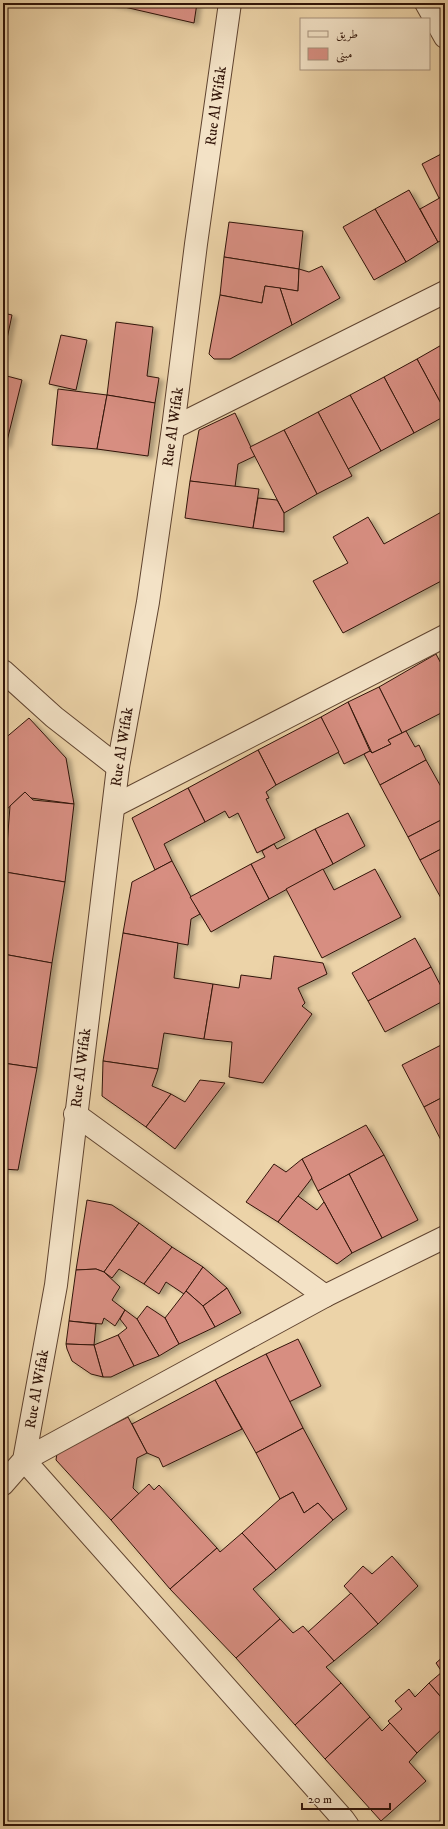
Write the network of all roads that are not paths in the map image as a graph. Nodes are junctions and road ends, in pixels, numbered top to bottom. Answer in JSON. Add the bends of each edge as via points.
{"nodes":[{"id":1,"x":230,"y":3,"type":"edge"},
{"id":2,"x":426,"y":3,"type":"edge"},
{"id":3,"x":445,"y":38,"type":"edge"},
{"id":4,"x":445,"y":292,"type":"edge"},
{"id":5,"x":173,"y":428,"type":"junction"},
{"id":6,"x":445,"y":636,"type":"edge"},
{"id":7,"x":3,"y":672,"type":"edge"},
{"id":8,"x":118,"y":767,"type":"junction"},
{"id":9,"x":114,"y":806,"type":"junction"},
{"id":10,"x":75,"y":1114,"type":"junction"},
{"id":11,"x":445,"y":1237,"type":"edge"},
{"id":12,"x":325,"y":1296,"type":"junction"},
{"id":13,"x":24,"y":1460,"type":"junction"},
{"id":14,"x":5,"y":1479,"type":"edge"},
{"id":15,"x":348,"y":1826,"type":"edge"}],
"edges":[{"from":1,"to":5,"type":"street","name":"Rue Al Wifak"},
{"from":2,"to":3,"type":"street"},
{"from":4,"to":5,"type":"street"},
{"from":5,"to":8,"type":"street","name":"Rue Al Wifak","via":[[148,602]]},
{"from":6,"to":9,"type":"street"},
{"from":7,"to":8,"type":"street","via":[[54,717]]},
{"from":8,"to":9,"type":"street","name":"Rue Al Wifak"},
{"from":9,"to":10,"type":"street","name":"Rue Al Wifak"},
{"from":10,"to":12,"type":"street"},
{"from":10,"to":13,"type":"street","name":"Rue Al Wifak","via":[[56,1285]]},
{"from":11,"to":12,"type":"street"},
{"from":12,"to":13,"type":"street"},
{"from":13,"to":14,"type":"street","name":"Rue Al Wifak"},
{"from":13,"to":15,"type":"street"}]}
